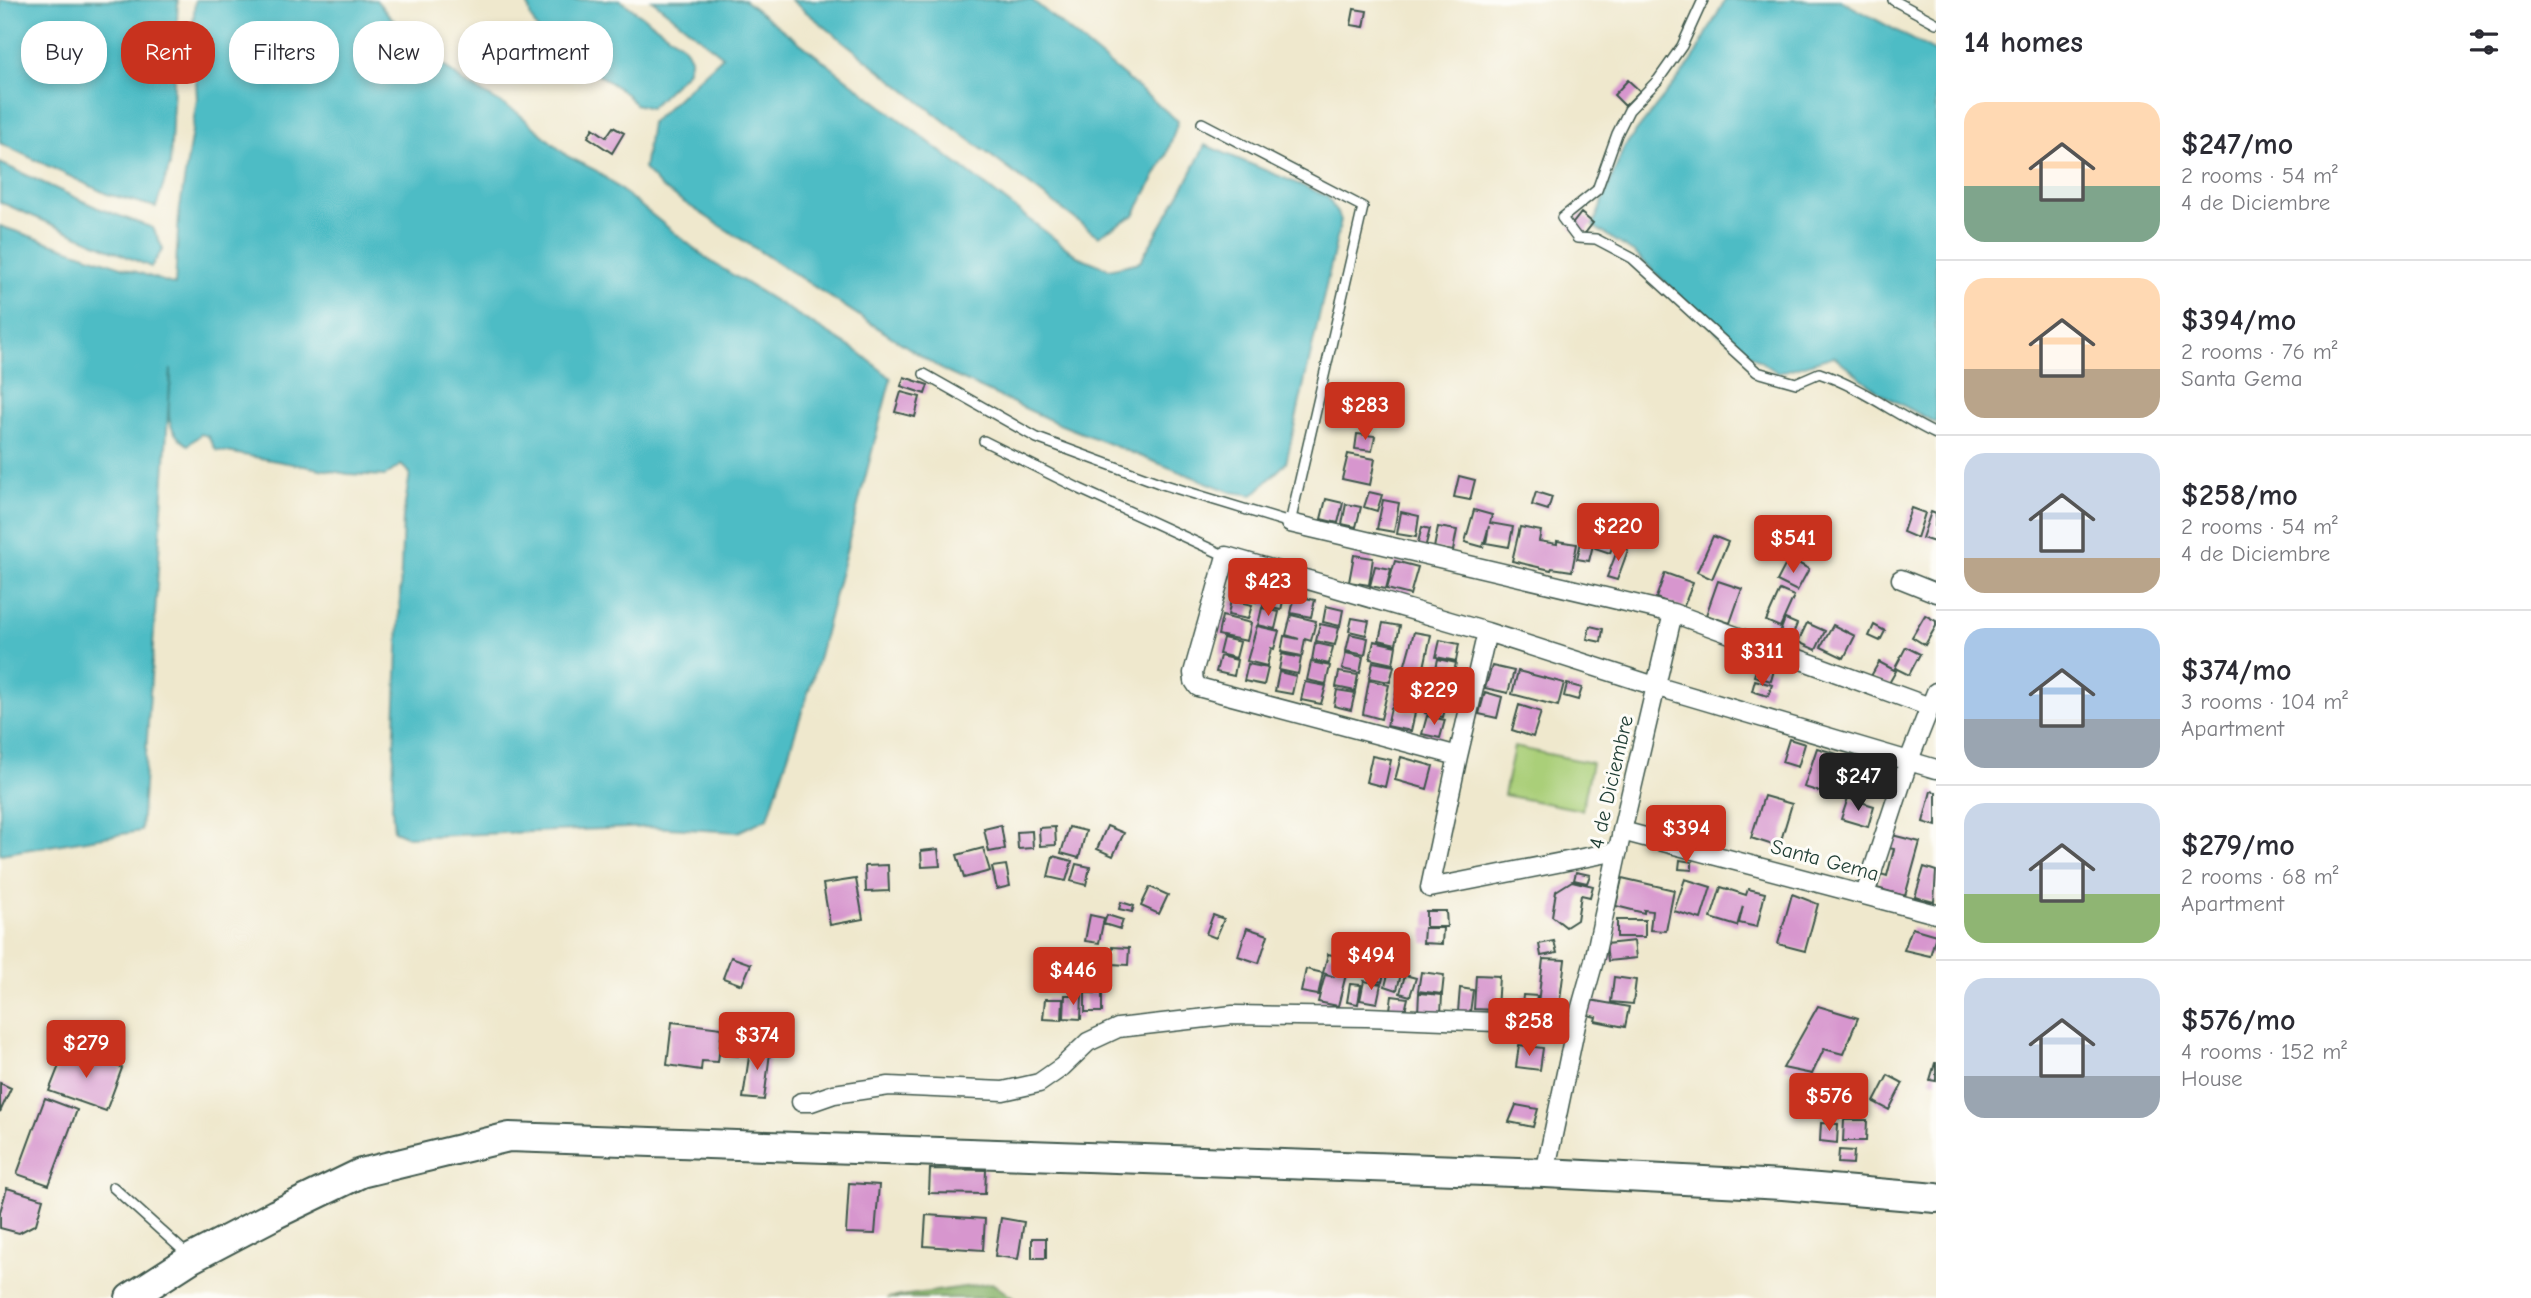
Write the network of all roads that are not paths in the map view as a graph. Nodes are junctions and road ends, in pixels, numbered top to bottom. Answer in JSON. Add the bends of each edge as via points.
{"nodes":[{"id":1,"x":1703,"y":0,"type":"edge"},
{"id":2,"x":1893,"y":0,"type":"edge"},
{"id":3,"x":1936,"y":23,"type":"edge"},
{"id":4,"x":1202,"y":123,"type":"dead end"},
{"id":5,"x":925,"y":374,"type":"dead end"},
{"id":6,"x":1936,"y":434,"type":"edge"},
{"id":7,"x":985,"y":441,"type":"dead end"},
{"id":8,"x":1290,"y":523,"type":"junction"},
{"id":9,"x":1226,"y":556,"type":"junction"},
{"id":10,"x":1902,"y":579,"type":"dead end"},
{"id":11,"x":1936,"y":593,"type":"edge"},
{"id":12,"x":1673,"y":613,"type":"junction"},
{"id":13,"x":1487,"y":632,"type":"junction"},
{"id":14,"x":1655,"y":686,"type":"junction"},
{"id":15,"x":1933,"y":699,"type":"edge"},
{"id":16,"x":1458,"y":756,"type":"junction"},
{"id":17,"x":1909,"y":760,"type":"junction"},
{"id":18,"x":1936,"y":769,"type":"edge"},
{"id":19,"x":1622,"y":831,"type":"junction"},
{"id":20,"x":1618,"y":851,"type":"junction"},
{"id":21,"x":1865,"y":894,"type":"junction"},
{"id":22,"x":1936,"y":914,"type":"edge"},
{"id":23,"x":1576,"y":1025,"type":"junction"},
{"id":24,"x":801,"y":1102,"type":"dead end"},
{"id":25,"x":1545,"y":1173,"type":"junction"},
{"id":26,"x":113,"y":1187,"type":"dead end"},
{"id":27,"x":1936,"y":1198,"type":"edge"},
{"id":28,"x":192,"y":1258,"type":"junction"},
{"id":29,"x":130,"y":1298,"type":"edge"}],
"edges":[{"from":1,"to":6,"type":"lane","via":[[1682,46],[1629,110],[1597,190],[1562,218],[1577,238],[1596,239],[1632,258],[1757,372],[1796,383],[1819,373],[1844,381]]},
{"from":2,"to":3,"type":"lane"},
{"from":4,"to":8,"type":"lane","via":[[1363,206]]},
{"from":5,"to":8,"type":"lane","via":[[1037,438],[1162,484]]},
{"from":7,"to":9,"type":"lane"},
{"from":8,"to":12,"type":"street"},
{"from":9,"to":13,"type":"street"},
{"from":9,"to":16,"type":"street","via":[[1193,673],[1198,687]]},
{"from":10,"to":11,"type":"street"},
{"from":12,"to":14,"type":"street","name":"4 de Diciembre"},
{"from":12,"to":15,"type":"street"},
{"from":13,"to":14,"type":"street"},
{"from":13,"to":16,"type":"street"},
{"from":14,"to":17,"type":"street"},
{"from":14,"to":19,"type":"street","name":"4 de Diciembre"},
{"from":15,"to":17,"type":"street"},
{"from":16,"to":20,"type":"street","via":[[1430,888]]},
{"from":17,"to":18,"type":"street"},
{"from":17,"to":21,"type":"street"},
{"from":19,"to":20,"type":"street","name":"4 de Diciembre"},
{"from":19,"to":21,"type":"street","name":"Santa Gema"},
{"from":20,"to":23,"type":"street","name":"4 de Diciembre"},
{"from":21,"to":22,"type":"street","name":"Santa Gema"},
{"from":23,"to":24,"type":"street","via":[[1233,1015],[1118,1028],[1088,1042],[1039,1083],[1003,1091],[889,1086]]},
{"from":23,"to":25,"type":"street","name":"4 de Diciembre"},
{"from":25,"to":27,"type":"main road"},
{"from":25,"to":28,"type":"main road","via":[[509,1137],[361,1173]]},
{"from":26,"to":28,"type":"lane"},
{"from":28,"to":29,"type":"main road"}]}
